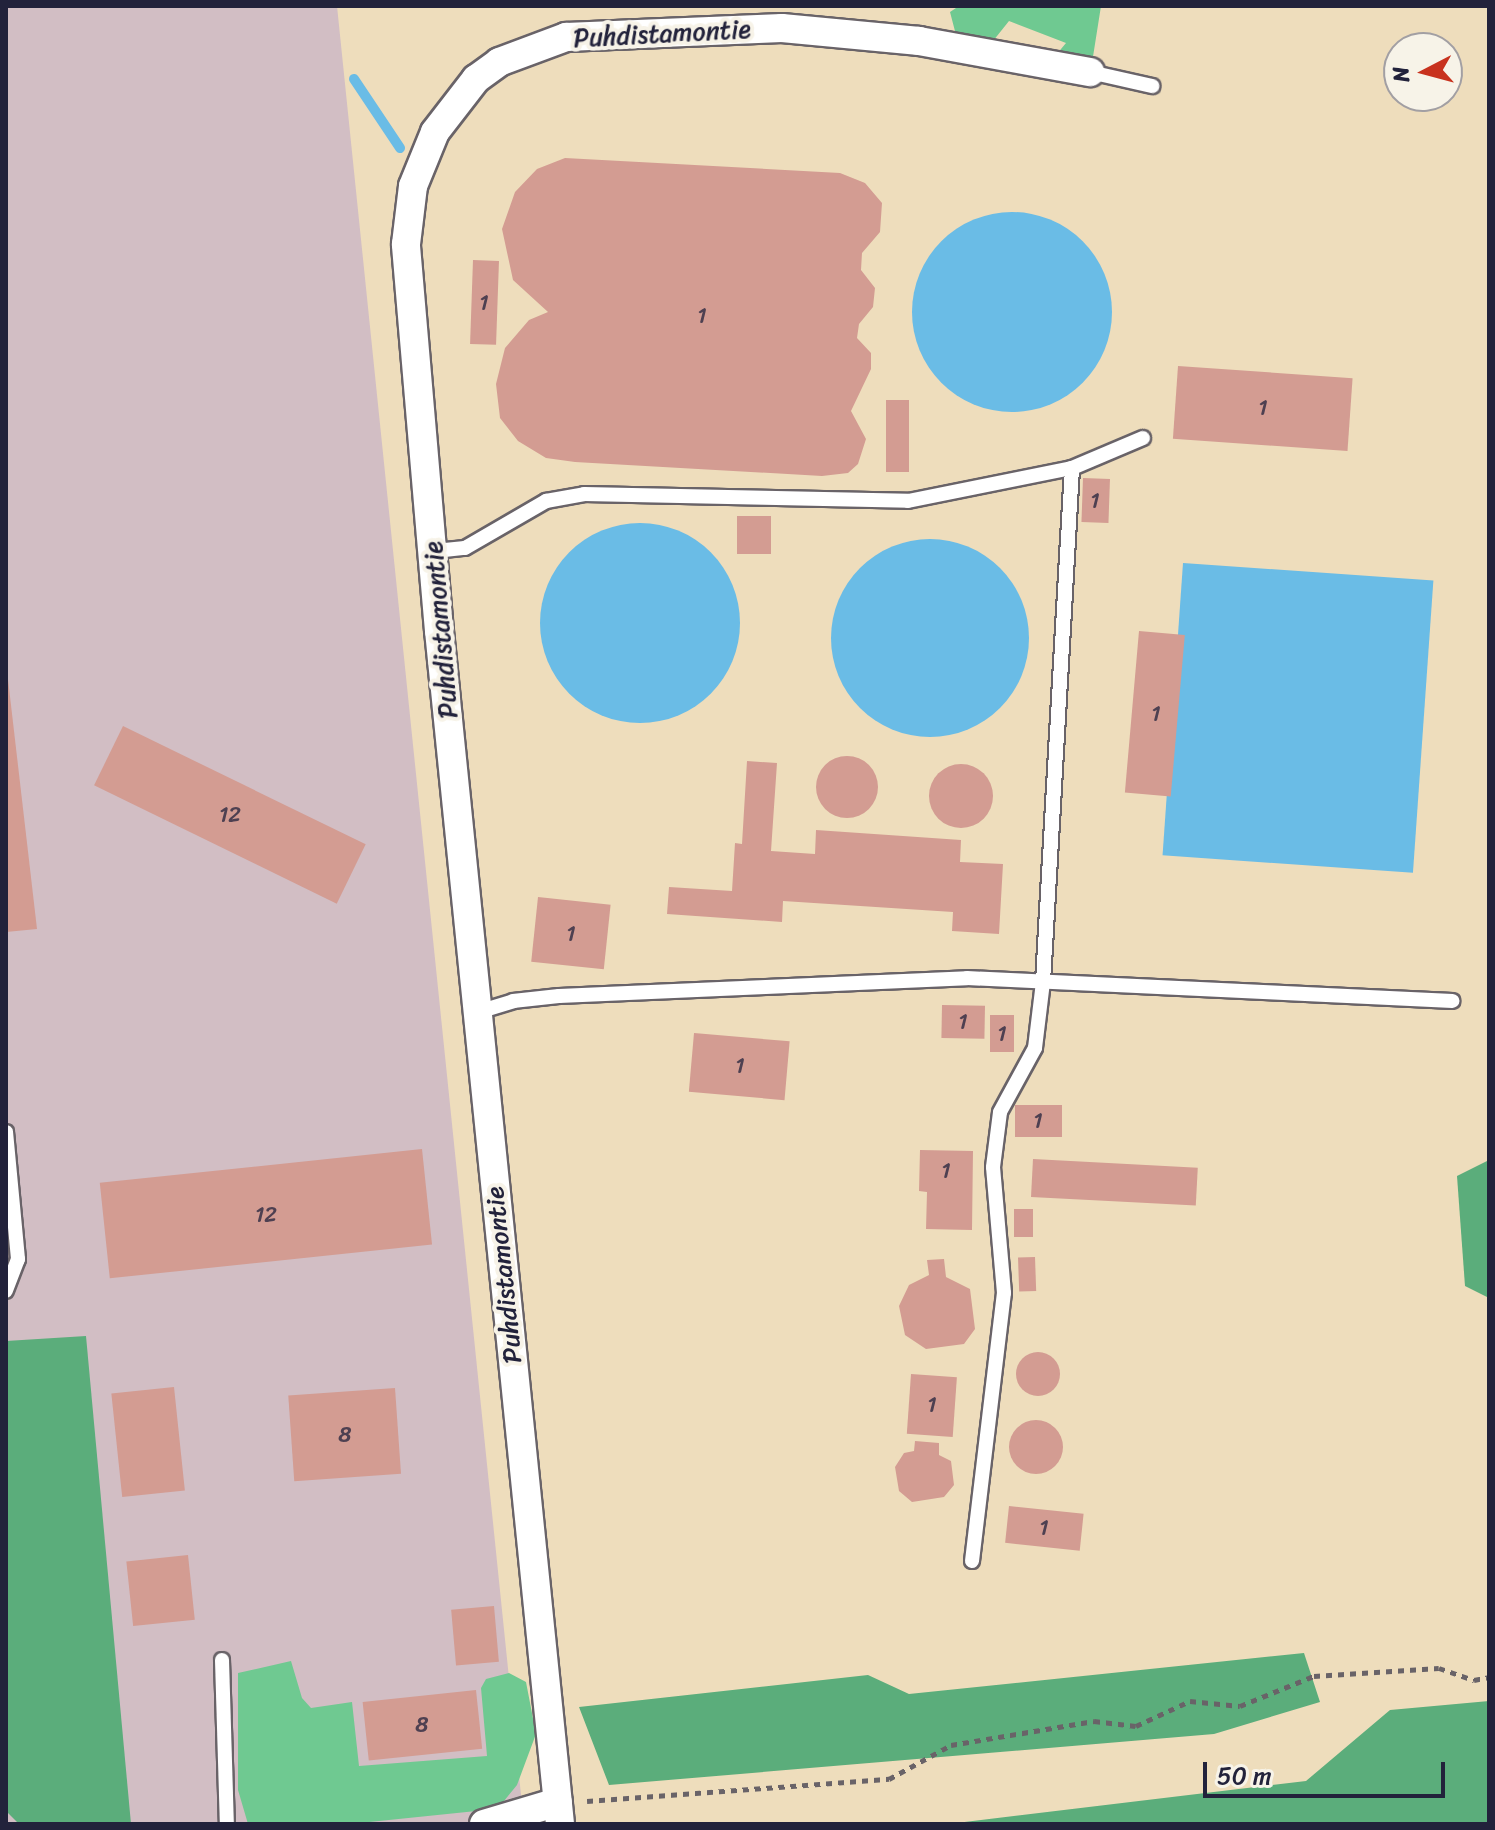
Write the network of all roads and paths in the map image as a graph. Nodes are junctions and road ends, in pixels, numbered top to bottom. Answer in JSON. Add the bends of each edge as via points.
{"nodes":[{"id":1,"x":1090,"y":72,"type":"joint"},
{"id":2,"x":1152,"y":86,"type":"dead end"},
{"id":3,"x":1143,"y":438,"type":"dead end"},
{"id":4,"x":1072,"y":468,"type":"junction"},
{"id":5,"x":435,"y":551,"type":"junction"},
{"id":6,"x":1043,"y":982,"type":"junction"},
{"id":7,"x":1452,"y":1001,"type":"dead end"},
{"id":8,"x":478,"y":1012,"type":"junction"},
{"id":9,"x":6,"y":1132,"type":"edge"},
{"id":10,"x":6,"y":1291,"type":"edge"},
{"id":11,"x":972,"y":1561,"type":"dead end"},
{"id":12,"x":222,"y":1660,"type":"dead end"},
{"id":13,"x":1489,"y":1677,"type":"edge"},
{"id":14,"x":559,"y":1813,"type":"edge"},
{"id":15,"x":227,"y":1824,"type":"edge"},
{"id":16,"x":484,"y":1824,"type":"edge"}],
"edges":[{"from":1,"to":2,"type":"lane"},
{"from":1,"to":5,"type":"street","name":"Puhdistamontie","via":[[919,41],[782,28],[604,32],[566,37],[499,62],[476,79],[435,132],[408,214],[406,244]]},
{"from":3,"to":4,"type":"lane"},
{"from":4,"to":5,"type":"lane","via":[[908,501],[584,494],[546,501],[465,548]]},
{"from":4,"to":6,"type":"lane"},
{"from":5,"to":8,"type":"street","name":"Puhdistamontie"},
{"from":6,"to":7,"type":"lane"},
{"from":6,"to":8,"type":"lane","via":[[967,978],[559,996],[513,1001]]},
{"from":6,"to":11,"type":"lane","via":[[1035,1048],[1000,1112],[993,1167],[1004,1293]]},
{"from":8,"to":14,"type":"street","name":"Puhdistamontie"},
{"from":9,"to":10,"type":"lane","via":[[18,1259]]},
{"from":12,"to":15,"type":"lane"},
{"from":13,"to":14,"type":"path","via":[[1474,1680],[1439,1668],[1314,1676],[1240,1706],[1190,1701],[1136,1726],[1094,1721],[951,1745],[889,1779]]},
{"from":14,"to":16,"type":"street"}]}
